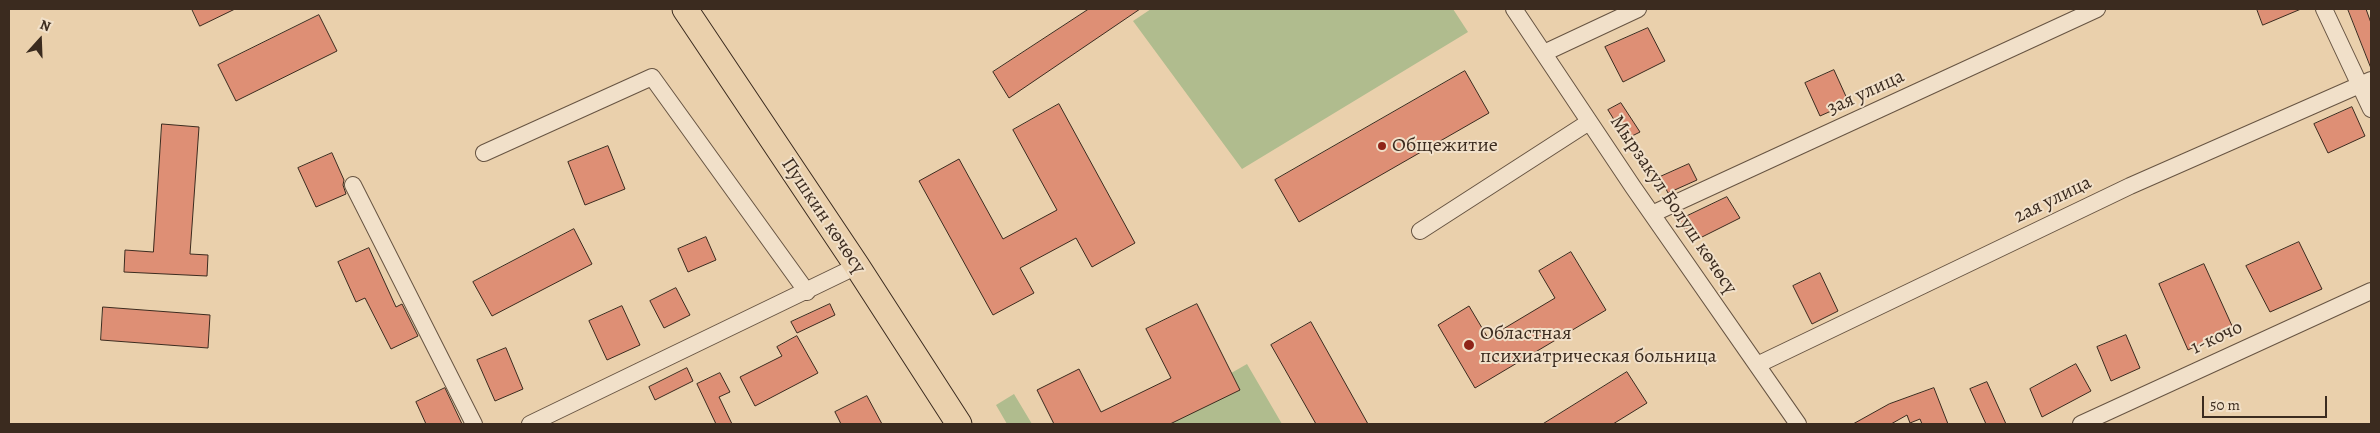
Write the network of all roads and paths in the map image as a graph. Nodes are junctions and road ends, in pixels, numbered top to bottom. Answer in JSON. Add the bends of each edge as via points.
{"nodes":[{"id":1,"x":685,"y":9,"type":"edge"},
{"id":2,"x":1514,"y":9,"type":"edge"},
{"id":3,"x":1638,"y":9,"type":"edge"},
{"id":4,"x":2097,"y":9,"type":"edge"},
{"id":5,"x":2324,"y":9,"type":"edge"},
{"id":6,"x":1544,"y":53,"type":"junction"},
{"id":7,"x":2366,"y":82,"type":"edge"},
{"id":8,"x":2371,"y":109,"type":"edge"},
{"id":9,"x":1590,"y":122,"type":"junction"},
{"id":10,"x":484,"y":153,"type":"dead end"},
{"id":11,"x":353,"y":185,"type":"dead end"},
{"id":12,"x":1652,"y":214,"type":"junction"},
{"id":13,"x":1420,"y":231,"type":"dead end"},
{"id":14,"x":857,"y":266,"type":"junction"},
{"id":15,"x":2371,"y":290,"type":"edge"},
{"id":16,"x":807,"y":292,"type":"junction"},
{"id":17,"x":1757,"y":366,"type":"junction"},
{"id":18,"x":474,"y":424,"type":"edge"},
{"id":19,"x":530,"y":424,"type":"edge"},
{"id":20,"x":959,"y":424,"type":"edge"},
{"id":21,"x":1798,"y":424,"type":"edge"},
{"id":22,"x":2081,"y":424,"type":"edge"}],
"edges":[{"from":1,"to":14,"type":"highway","name":"Пушкин көчөсү"},
{"from":2,"to":6,"type":"street","name":"Мырзакул Болуш көчөсү"},
{"from":3,"to":6,"type":"street"},
{"from":4,"to":12,"type":"street","name":"3ая улица"},
{"from":5,"to":7,"type":"street"},
{"from":6,"to":9,"type":"street","name":"Мырзакул Болуш көчөсү"},
{"from":7,"to":8,"type":"street"},
{"from":7,"to":17,"type":"street","name":"2ая улица","via":[[2130,186]]},
{"from":9,"to":12,"type":"street","name":"Мырзакул Болуш көчөсү"},
{"from":9,"to":13,"type":"street"},
{"from":10,"to":16,"type":"street","via":[[652,77]]},
{"from":11,"to":18,"type":"street"},
{"from":12,"to":17,"type":"street","name":"Мырзакул Болуш көчөсү"},
{"from":14,"to":16,"type":"street"},
{"from":14,"to":20,"type":"highway","name":"Пушкин көчөсү"},
{"from":15,"to":22,"type":"street","name":"1-кочо"},
{"from":16,"to":19,"type":"street"},
{"from":17,"to":21,"type":"street","name":"Мырзакул Болуш көчөсү"}]}
